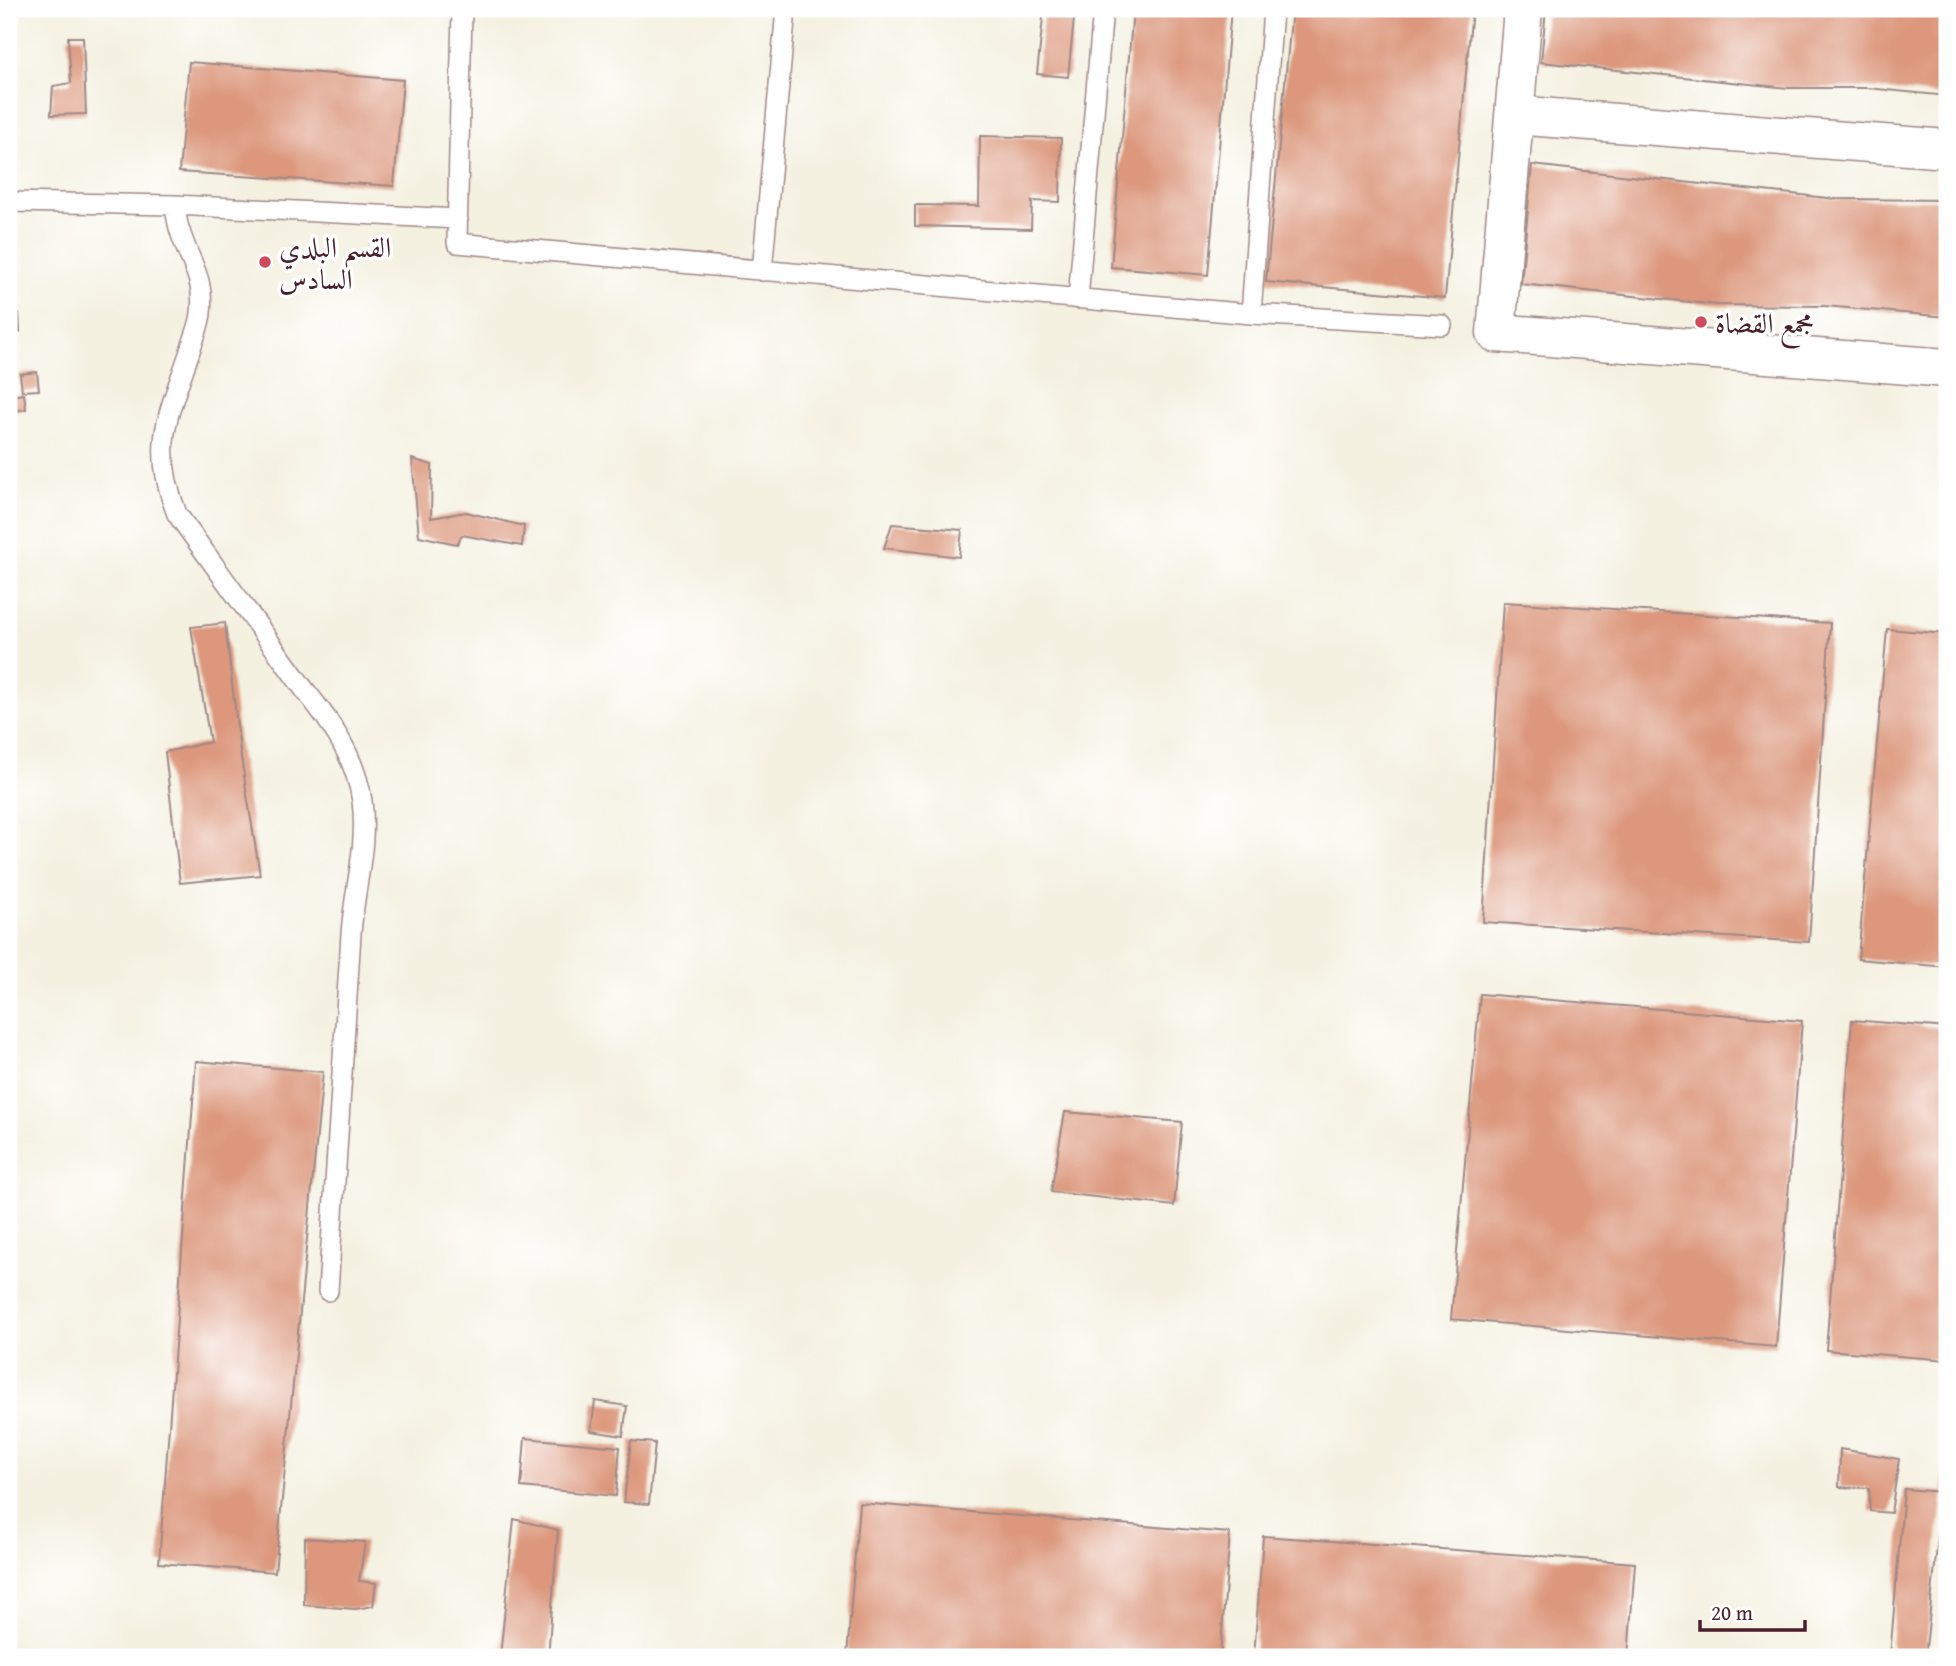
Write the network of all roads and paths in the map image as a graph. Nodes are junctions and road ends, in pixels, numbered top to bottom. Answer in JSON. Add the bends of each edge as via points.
{"nodes":[{"id":1,"x":463,"y":9,"type":"edge"},
{"id":2,"x":786,"y":9,"type":"edge"},
{"id":3,"x":1103,"y":9,"type":"edge"},
{"id":4,"x":1273,"y":9,"type":"edge"},
{"id":5,"x":1522,"y":9,"type":"edge"},
{"id":6,"x":1514,"y":115,"type":"junction"},
{"id":7,"x":1947,"y":149,"type":"edge"},
{"id":8,"x":9,"y":202,"type":"edge"},
{"id":9,"x":175,"y":205,"type":"junction"},
{"id":10,"x":458,"y":219,"type":"junction"},
{"id":11,"x":762,"y":271,"type":"junction"},
{"id":12,"x":1078,"y":299,"type":"junction"},
{"id":13,"x":1251,"y":314,"type":"junction"},
{"id":14,"x":1443,"y":325,"type":"dead end"},
{"id":15,"x":1947,"y":369,"type":"edge"},
{"id":16,"x":328,"y":1291,"type":"dead end"}],
"edges":[{"from":1,"to":10,"type":"lane"},
{"from":2,"to":11,"type":"lane"},
{"from":3,"to":12,"type":"lane"},
{"from":4,"to":13,"type":"lane"},
{"from":5,"to":6,"type":"street"},
{"from":6,"to":7,"type":"street"},
{"from":6,"to":15,"type":"street","via":[[1496,333]]},
{"from":8,"to":9,"type":"lane"},
{"from":9,"to":10,"type":"lane"},
{"from":9,"to":16,"type":"lane","via":[[202,293],[201,316],[166,424],[163,470],[169,492],[177,514],[325,714],[354,770],[362,801]]},
{"from":10,"to":11,"type":"lane","via":[[457,243]]},
{"from":11,"to":12,"type":"lane"},
{"from":12,"to":13,"type":"lane"},
{"from":13,"to":14,"type":"lane"}]}
